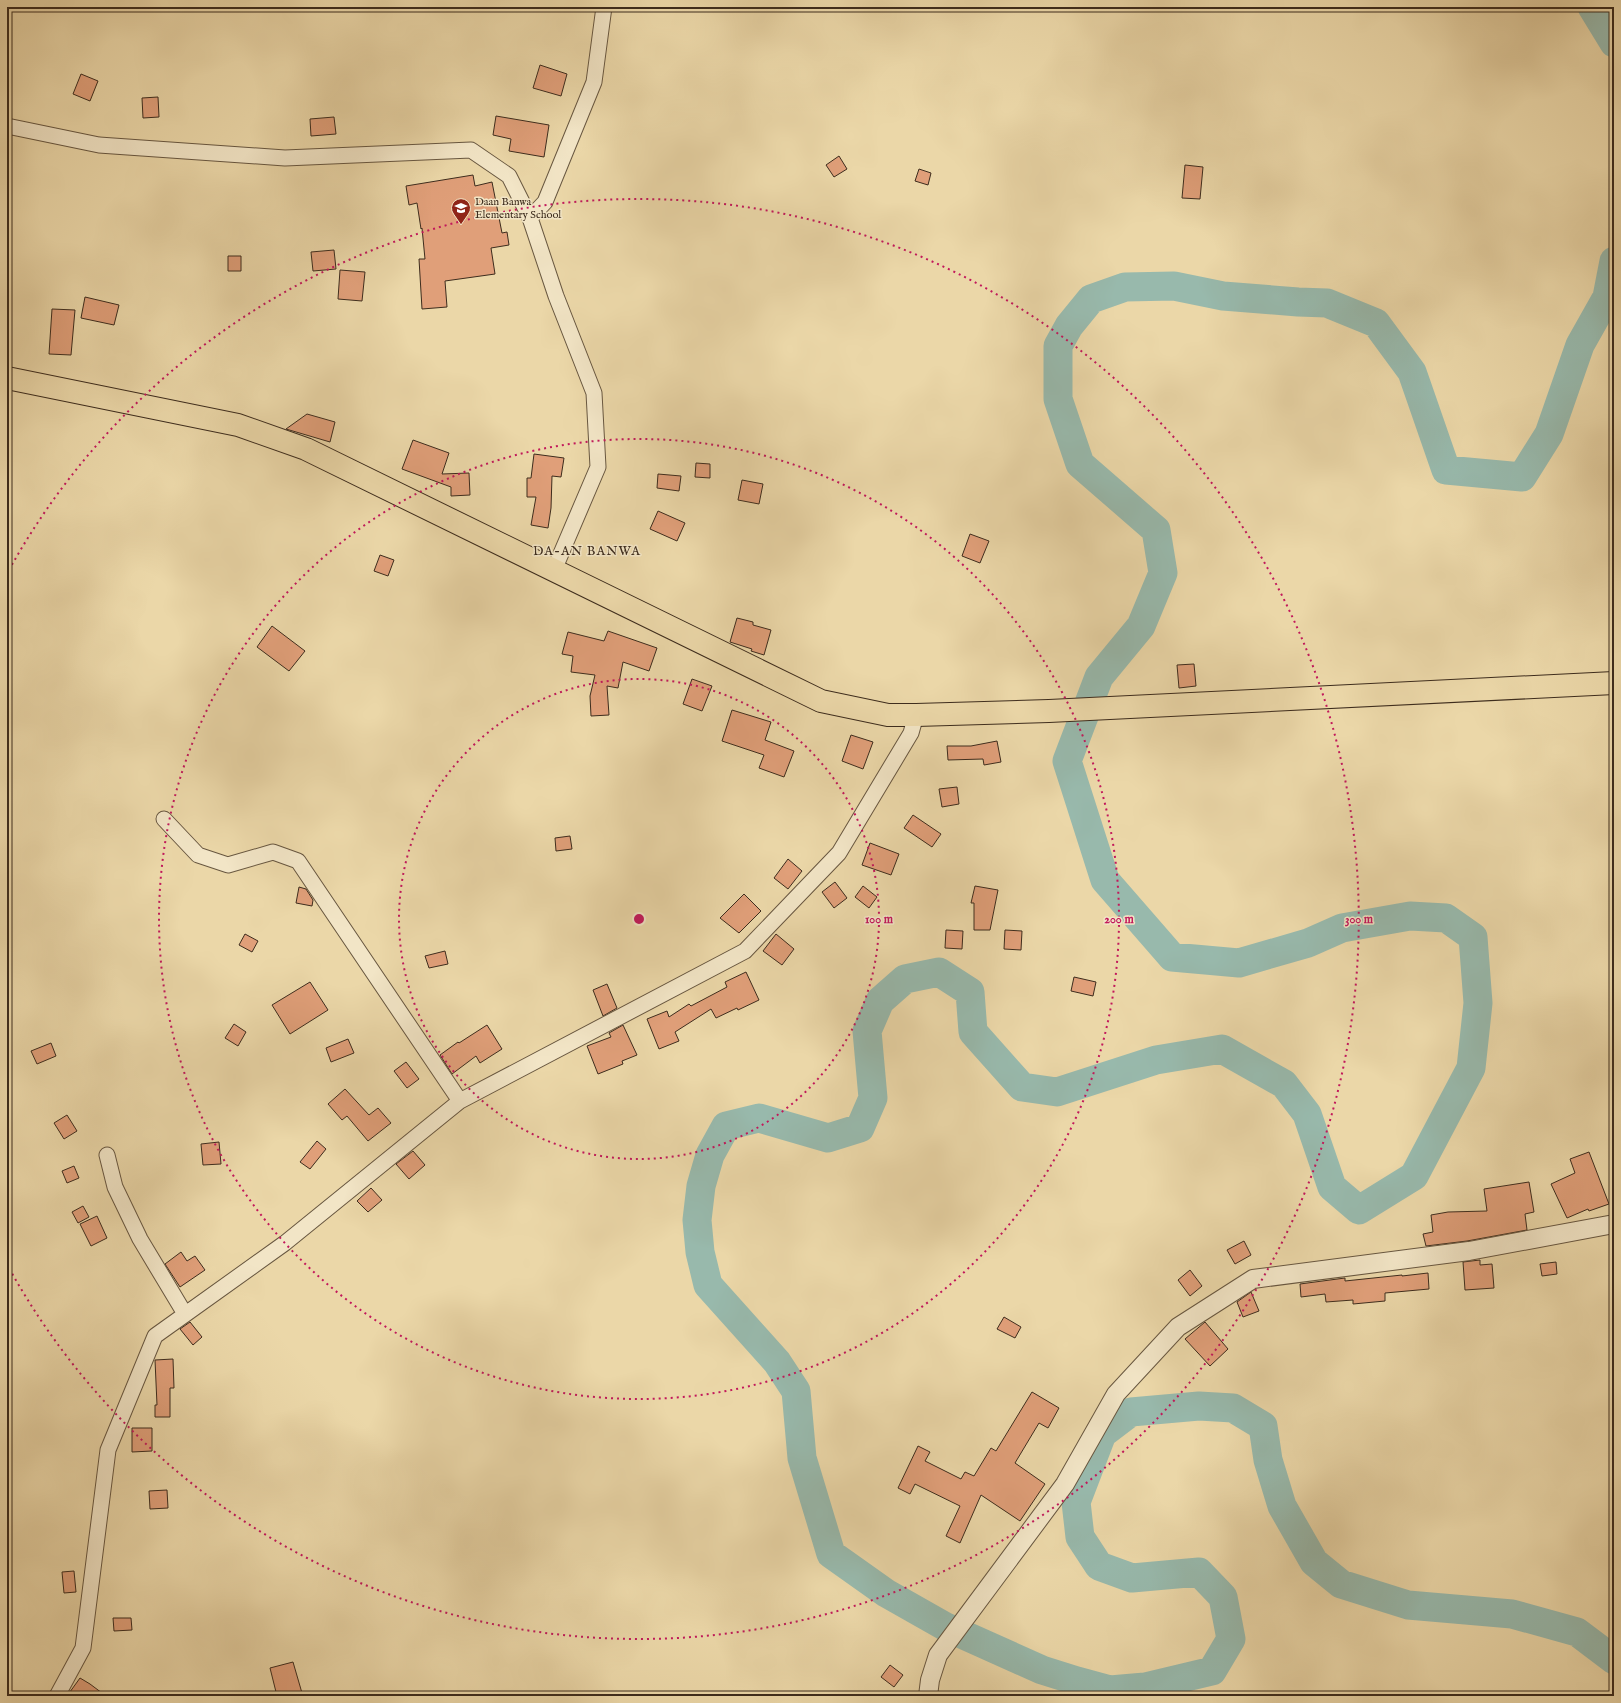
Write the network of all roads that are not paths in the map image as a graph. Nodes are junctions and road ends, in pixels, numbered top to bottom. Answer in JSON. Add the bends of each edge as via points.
{"nodes":[{"id":1,"x":604,"y":7,"type":"edge"},
{"id":2,"x":7,"y":126,"type":"edge"},
{"id":3,"x":530,"y":218,"type":"junction"},
{"id":4,"x":7,"y":378,"type":"edge"},
{"id":5,"x":554,"y":570,"type":"junction"},
{"id":6,"x":1614,"y":683,"type":"edge"},
{"id":7,"x":916,"y":715,"type":"junction"},
{"id":8,"x":164,"y":819,"type":"dead end"},
{"id":9,"x":460,"y":1101,"type":"junction"},
{"id":10,"x":106,"y":1155,"type":"dead end"},
{"id":11,"x":1614,"y":1224,"type":"edge"},
{"id":12,"x":185,"y":1314,"type":"junction"},
{"id":13,"x":57,"y":1696,"type":"edge"},
{"id":14,"x":928,"y":1696,"type":"edge"}],
"edges":[{"from":1,"to":3,"type":"street","via":[[594,82],[545,202]]},
{"from":2,"to":3,"type":"street","via":[[99,145],[285,158],[472,150],[509,176]]},
{"from":3,"to":5,"type":"street","via":[[556,296],[594,393],[598,467]]},
{"from":4,"to":5,"type":"main road","via":[[238,425],[306,449]]},
{"from":5,"to":7,"type":"main road","via":[[821,701],[888,715]]},
{"from":6,"to":7,"type":"main road","via":[[1049,711]]},
{"from":7,"to":9,"type":"street","via":[[911,733],[839,853],[745,951]]},
{"from":8,"to":9,"type":"street","via":[[198,855],[228,865],[273,852],[298,861]]},
{"from":9,"to":12,"type":"street","via":[[285,1243]]},
{"from":10,"to":12,"type":"street","via":[[116,1187],[140,1239]]},
{"from":11,"to":14,"type":"street","via":[[1469,1251],[1253,1279],[1178,1327],[1116,1394],[1065,1484],[938,1655]]},
{"from":12,"to":13,"type":"street","via":[[155,1336],[108,1450],[83,1648]]}]}
